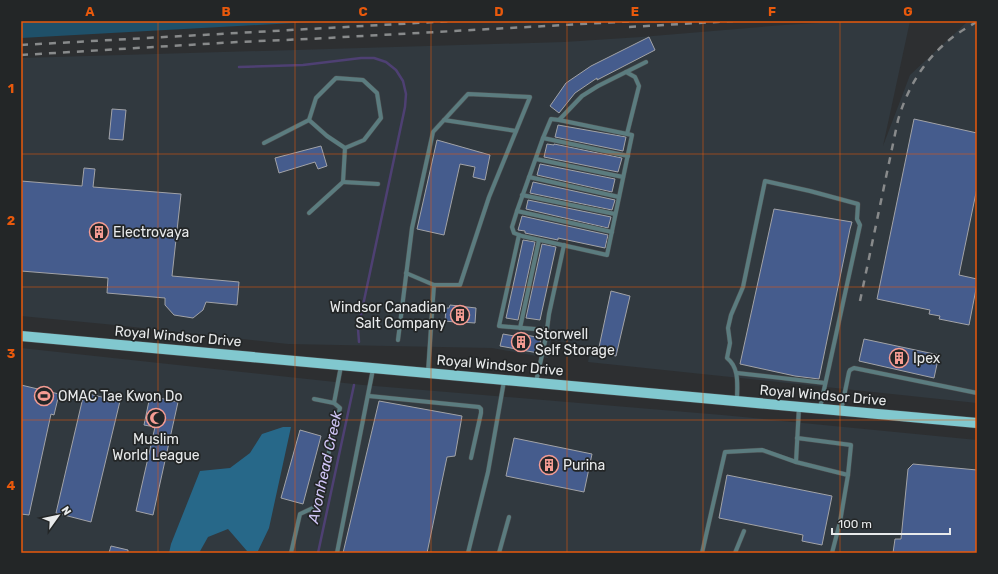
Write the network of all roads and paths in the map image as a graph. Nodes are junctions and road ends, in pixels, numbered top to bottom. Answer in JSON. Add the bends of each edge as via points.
{"nodes":[{"id":1,"x":646,"y":62,"type":"dead end"},
{"id":2,"x":626,"y":72,"type":"junction"},
{"id":3,"x":309,"y":120,"type":"junction"},
{"id":4,"x":444,"y":120,"type":"junction"},
{"id":5,"x":559,"y":120,"type":"junction"},
{"id":6,"x":516,"y":131,"type":"junction"},
{"id":7,"x":628,"y":134,"type":"junction"},
{"id":8,"x":543,"y":138,"type":"junction"},
{"id":9,"x":264,"y":143,"type":"dead end"},
{"id":10,"x":345,"y":148,"type":"junction"},
{"id":11,"x":628,"y":156,"type":"junction"},
{"id":12,"x":536,"y":158,"type":"junction"},
{"id":13,"x":529,"y":177,"type":"junction"},
{"id":14,"x":623,"y":177,"type":"junction"},
{"id":15,"x":343,"y":182,"type":"junction"},
{"id":16,"x":378,"y":184,"type":"dead end"},
{"id":17,"x":522,"y":195,"type":"junction"},
{"id":18,"x":619,"y":197,"type":"junction"},
{"id":19,"x":517,"y":211,"type":"junction"},
{"id":20,"x":309,"y":213,"type":"dead end"},
{"id":21,"x":615,"y":214,"type":"junction"},
{"id":22,"x":612,"y":232,"type":"junction"},
{"id":23,"x":519,"y":235,"type":"junction"},
{"id":24,"x":539,"y":240,"type":"junction"},
{"id":25,"x":564,"y":245,"type":"junction"},
{"id":26,"x":406,"y":273,"type":"junction"},
{"id":27,"x":434,"y":285,"type":"junction"},
{"id":28,"x":520,"y":328,"type":"junction"},
{"id":29,"x":547,"y":330,"type":"junction"},
{"id":30,"x":21,"y":336,"type":"edge"},
{"id":31,"x":398,"y":340,"type":"dead end"},
{"id":32,"x":341,"y":365,"type":"junction"},
{"id":33,"x":374,"y":368,"type":"junction"},
{"id":34,"x":428,"y":373,"type":"junction"},
{"id":35,"x":737,"y":373,"type":"junction"},
{"id":36,"x":504,"y":380,"type":"junction"},
{"id":37,"x":536,"y":383,"type":"junction"},
{"id":38,"x":825,"y":383,"type":"junction"},
{"id":39,"x":977,"y":393,"type":"edge"},
{"id":40,"x":369,"y":396,"type":"junction"},
{"id":41,"x":314,"y":399,"type":"dead end"},
{"id":42,"x":737,"y":401,"type":"junction"},
{"id":43,"x":334,"y":403,"type":"junction"},
{"id":44,"x":799,"y":407,"type":"junction"},
{"id":45,"x":820,"y":409,"type":"junction"},
{"id":46,"x":841,"y":411,"type":"junction"},
{"id":47,"x":977,"y":423,"type":"edge"},
{"id":48,"x":797,"y":438,"type":"junction"},
{"id":49,"x":471,"y":458,"type":"dead end"},
{"id":50,"x":796,"y":462,"type":"junction"},
{"id":51,"x":848,"y":475,"type":"junction"},
{"id":52,"x":509,"y":518,"type":"dead end"},
{"id":53,"x":744,"y":531,"type":"dead end"},
{"id":54,"x":291,"y":553,"type":"edge"},
{"id":55,"x":337,"y":553,"type":"edge"},
{"id":56,"x":468,"y":553,"type":"edge"},
{"id":57,"x":499,"y":553,"type":"edge"},
{"id":58,"x":702,"y":553,"type":"edge"},
{"id":59,"x":736,"y":553,"type":"edge"},
{"id":60,"x":832,"y":553,"type":"edge"}],
"edges":[{"from":1,"to":2,"type":"lane"},
{"from":2,"to":5,"type":"lane","via":[[582,96]]},
{"from":2,"to":7,"type":"lane","via":[[635,77],[639,86]]},
{"from":3,"to":9,"type":"lane"},
{"from":3,"to":10,"type":"lane"},
{"from":3,"to":10,"type":"lane","via":[[316,98],[336,78],[363,80],[377,93],[381,118],[364,140]]},
{"from":4,"to":6,"type":"lane"},
{"from":4,"to":6,"type":"lane","via":[[468,94],[530,97]]},
{"from":4,"to":26,"type":"lane","via":[[433,132],[412,228]]},
{"from":5,"to":7,"type":"lane"},
{"from":5,"to":8,"type":"lane","via":[[551,119]]},
{"from":6,"to":27,"type":"lane","via":[[489,197],[460,285]]},
{"from":7,"to":11,"type":"lane","via":[[632,136]]},
{"from":8,"to":11,"type":"lane"},
{"from":8,"to":12,"type":"lane"},
{"from":10,"to":15,"type":"lane"},
{"from":11,"to":14,"type":"lane"},
{"from":12,"to":13,"type":"lane"},
{"from":12,"to":14,"type":"lane"},
{"from":13,"to":17,"type":"lane"},
{"from":13,"to":18,"type":"lane"},
{"from":14,"to":18,"type":"lane"},
{"from":15,"to":16,"type":"lane"},
{"from":15,"to":20,"type":"lane"},
{"from":17,"to":19,"type":"lane"},
{"from":17,"to":21,"type":"lane"},
{"from":18,"to":21,"type":"lane"},
{"from":19,"to":22,"type":"lane"},
{"from":19,"to":23,"type":"lane","via":[[512,230]]},
{"from":21,"to":22,"type":"lane"},
{"from":22,"to":25,"type":"lane","via":[[607,255]]},
{"from":23,"to":24,"type":"lane"},
{"from":23,"to":28,"type":"lane","via":[[499,326]]},
{"from":24,"to":25,"type":"lane"},
{"from":24,"to":28,"type":"lane"},
{"from":25,"to":29,"type":"lane","via":[[548,314]]},
{"from":26,"to":27,"type":"lane"},
{"from":26,"to":31,"type":"lane"},
{"from":27,"to":34,"type":"lane"},
{"from":28,"to":29,"type":"lane"},
{"from":29,"to":37,"type":"lane"},
{"from":30,"to":32,"type":"main road","name":"Royal Windsor Drive"},
{"from":32,"to":33,"type":"main road","name":"Royal Windsor Drive"},
{"from":32,"to":43,"type":"lane"},
{"from":33,"to":34,"type":"main road","name":"Royal Windsor Drive"},
{"from":33,"to":40,"type":"lane"},
{"from":34,"to":36,"type":"main road","name":"Royal Windsor Drive"},
{"from":35,"to":38,"type":"lane"},
{"from":35,"to":38,"type":"lane","via":[[727,358],[730,343],[728,326],[743,287],[765,182],[858,204],[857,219],[860,225]]},
{"from":35,"to":42,"type":"lane"},
{"from":36,"to":37,"type":"main road","name":"Royal Windsor Drive"},
{"from":36,"to":56,"type":"lane","via":[[488,472]]},
{"from":37,"to":42,"type":"main road","name":"Royal Windsor Drive"},
{"from":38,"to":45,"type":"lane"},
{"from":39,"to":46,"type":"lane","via":[[854,368],[849,372]]},
{"from":40,"to":49,"type":"lane","via":[[479,407],[481,413]]},
{"from":40,"to":55,"type":"lane"},
{"from":41,"to":43,"type":"lane"},
{"from":42,"to":44,"type":"main road","name":"Royal Windsor Drive"},
{"from":43,"to":54,"type":"lane","via":[[340,408],[315,507],[300,514]]},
{"from":44,"to":45,"type":"main road","name":"Royal Windsor Drive"},
{"from":44,"to":48,"type":"lane"},
{"from":45,"to":46,"type":"main road","name":"Royal Windsor Drive"},
{"from":46,"to":47,"type":"main road","name":"Royal Windsor Drive"},
{"from":48,"to":50,"type":"lane"},
{"from":48,"to":51,"type":"lane","via":[[850,444]]},
{"from":50,"to":51,"type":"lane"},
{"from":50,"to":58,"type":"lane","via":[[762,450],[725,452]]},
{"from":51,"to":60,"type":"lane"},
{"from":52,"to":57,"type":"lane"},
{"from":53,"to":59,"type":"lane"}]}
